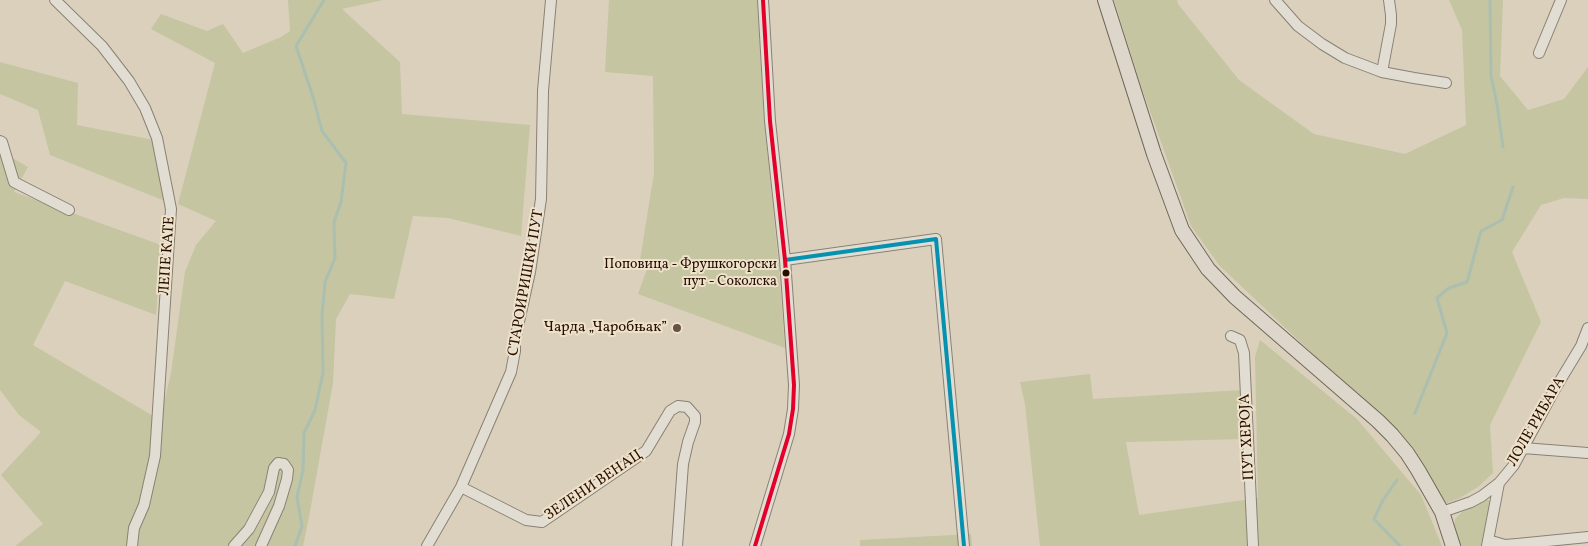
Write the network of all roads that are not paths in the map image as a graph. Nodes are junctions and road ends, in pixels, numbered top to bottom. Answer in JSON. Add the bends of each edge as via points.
{"nodes":[{"id":1,"x":54,"y":0,"type":"edge"},
{"id":2,"x":552,"y":0,"type":"edge"},
{"id":3,"x":764,"y":0,"type":"edge"},
{"id":4,"x":1105,"y":0,"type":"edge"},
{"id":5,"x":1275,"y":0,"type":"edge"},
{"id":6,"x":1389,"y":0,"type":"edge"},
{"id":7,"x":1561,"y":0,"type":"edge"},
{"id":8,"x":1539,"y":53,"type":"dead end"},
{"id":9,"x":1382,"y":72,"type":"junction"},
{"id":10,"x":1446,"y":83,"type":"dead end"},
{"id":11,"x":0,"y":140,"type":"edge"},
{"id":12,"x":70,"y":210,"type":"dead end"},
{"id":13,"x":785,"y":260,"type":"junction"},
{"id":14,"x":1588,"y":328,"type":"edge"},
{"id":15,"x":1231,"y":336,"type":"dead end"},
{"id":16,"x":1523,"y":448,"type":"junction"},
{"id":17,"x":1588,"y":453,"type":"edge"},
{"id":18,"x":1499,"y":483,"type":"junction"},
{"id":19,"x":461,"y":487,"type":"junction"},
{"id":20,"x":1442,"y":512,"type":"junction"},
{"id":21,"x":1588,"y":537,"type":"edge"},
{"id":22,"x":1488,"y":543,"type":"edge"},
{"id":23,"x":132,"y":546,"type":"edge"},
{"id":24,"x":234,"y":546,"type":"edge"},
{"id":25,"x":261,"y":546,"type":"edge"},
{"id":26,"x":428,"y":546,"type":"edge"},
{"id":27,"x":677,"y":546,"type":"edge"},
{"id":28,"x":755,"y":546,"type":"edge"},
{"id":29,"x":964,"y":546,"type":"edge"},
{"id":30,"x":1253,"y":546,"type":"edge"},
{"id":31,"x":1453,"y":546,"type":"edge"}],
"edges":[{"from":1,"to":23,"type":"street","name":"ЛЕПЕ КАТЕ","via":[[102,46],[145,108],[157,138],[171,209],[155,456],[144,505],[134,528]]},
{"from":2,"to":19,"type":"street","name":"СТАРОИРИШКИ ПУТ","via":[[543,91],[541,199],[530,272],[517,325],[513,365]]},
{"from":3,"to":13,"type":"street","via":[[770,121]]},
{"from":4,"to":20,"type":"main road","via":[[1182,230],[1208,270],[1392,435],[1407,453]]},
{"from":5,"to":9,"type":"street","via":[[1298,26],[1322,44],[1345,58]]},
{"from":6,"to":9,"type":"street","via":[[1391,24]]},
{"from":7,"to":8,"type":"street"},
{"from":9,"to":10,"type":"street"},
{"from":11,"to":12,"type":"street","via":[[14,182]]},
{"from":13,"to":28,"type":"street","via":[[793,409],[787,440]]},
{"from":13,"to":29,"type":"street","via":[[936,239]]},
{"from":14,"to":16,"type":"street","name":"ЛОЛЕ РИБАРА"},
{"from":15,"to":30,"type":"street","name":"ПУТ ХЕРОЈА","via":[[1240,340],[1244,353]]},
{"from":16,"to":17,"type":"street"},
{"from":16,"to":18,"type":"street","name":"ЛОЛЕ РИБАРА"},
{"from":18,"to":20,"type":"street","name":"ЛОЛЕ РИБАРА","via":[[1471,502]]},
{"from":18,"to":22,"type":"street"},
{"from":19,"to":26,"type":"street","name":"СТАРОИРИШКИ ПУТ"},
{"from":19,"to":27,"type":"street","name":"ЗЕЛЕНИ ВЕНАЦ","via":[[526,520],[542,522],[646,451],[670,411],[678,406],[687,407],[695,416],[695,422],[683,464]]},
{"from":20,"to":31,"type":"main road"},
{"from":21,"to":22,"type":"street","via":[[1517,544]]},
{"from":24,"to":25,"type":"street","via":[[249,529],[269,492],[274,468],[278,463],[284,464],[288,470],[287,479]]}]}
